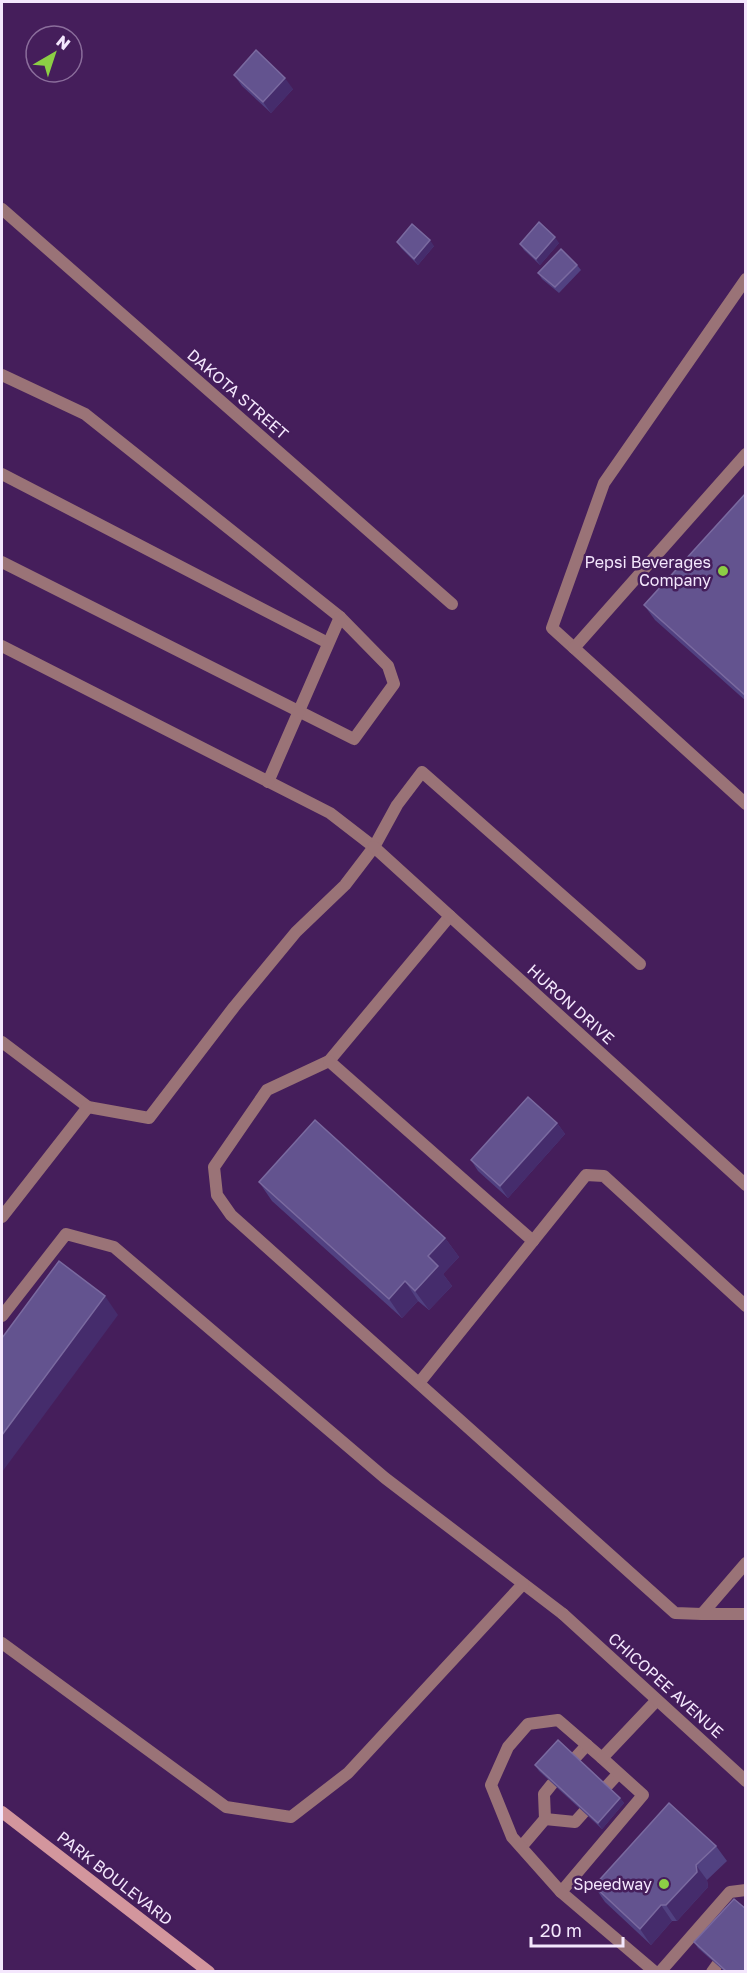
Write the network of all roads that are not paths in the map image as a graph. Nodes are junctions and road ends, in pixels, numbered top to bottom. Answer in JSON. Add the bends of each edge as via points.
{"nodes":[{"id":1,"x":2,"y":209,"type":"edge"},
{"id":2,"x":746,"y":279,"type":"edge"},
{"id":3,"x":2,"y":375,"type":"edge"},
{"id":4,"x":746,"y":454,"type":"edge"},
{"id":5,"x":2,"y":474,"type":"edge"},
{"id":6,"x":2,"y":562,"type":"edge"},
{"id":7,"x":452,"y":604,"type":"dead end"},
{"id":8,"x":340,"y":617,"type":"junction"},
{"id":9,"x":328,"y":643,"type":"junction"},
{"id":10,"x":2,"y":646,"type":"edge"},
{"id":11,"x":574,"y":648,"type":"junction"},
{"id":12,"x":299,"y":710,"type":"junction"},
{"id":13,"x":268,"y":782,"type":"junction"},
{"id":14,"x":746,"y":804,"type":"edge"},
{"id":15,"x":375,"y":847,"type":"junction"},
{"id":16,"x":450,"y":916,"type":"junction"},
{"id":17,"x":640,"y":964,"type":"dead end"},
{"id":18,"x":2,"y":1042,"type":"edge"},
{"id":19,"x":329,"y":1061,"type":"junction"},
{"id":20,"x":87,"y":1107,"type":"junction"},
{"id":21,"x":746,"y":1185,"type":"edge"},
{"id":22,"x":2,"y":1217,"type":"edge"},
{"id":23,"x":532,"y":1241,"type":"junction"},
{"id":24,"x":746,"y":1306,"type":"edge"},
{"id":25,"x":2,"y":1316,"type":"edge"},
{"id":26,"x":419,"y":1383,"type":"junction"},
{"id":27,"x":746,"y":1563,"type":"edge"},
{"id":28,"x":523,"y":1584,"type":"junction"},
{"id":29,"x":702,"y":1614,"type":"junction"},
{"id":30,"x":746,"y":1614,"type":"edge"},
{"id":31,"x":2,"y":1643,"type":"edge"},
{"id":32,"x":657,"y":1700,"type":"junction"},
{"id":33,"x":587,"y":1745,"type":"junction"},
{"id":34,"x":575,"y":1758,"type":"edge"},
{"id":35,"x":602,"y":1758,"type":"junction"},
{"id":36,"x":618,"y":1774,"type":"junction"},
{"id":37,"x":746,"y":1781,"type":"edge"},
{"id":38,"x":552,"y":1784,"type":"edge"},
{"id":39,"x":606,"y":1787,"type":"edge"},
{"id":40,"x":2,"y":1812,"type":"edge"},
{"id":41,"x":584,"y":1812,"type":"edge"},
{"id":42,"x":545,"y":1819,"type":"junction"},
{"id":43,"x":522,"y":1846,"type":"junction"},
{"id":44,"x":746,"y":1890,"type":"edge"},
{"id":45,"x":561,"y":1892,"type":"junction"},
{"id":46,"x":209,"y":1971,"type":"edge"},
{"id":47,"x":655,"y":1971,"type":"edge"},
{"id":48,"x":660,"y":1971,"type":"edge"}],
"edges":[{"from":1,"to":7,"type":"street","name":"DAKOTA STREET"},
{"from":2,"to":11,"type":"street","via":[[604,483],[552,628]]},
{"from":3,"to":8,"type":"street","via":[[86,414]]},
{"from":4,"to":11,"type":"street"},
{"from":5,"to":9,"type":"street"},
{"from":6,"to":12,"type":"street"},
{"from":8,"to":9,"type":"street"},
{"from":8,"to":12,"type":"street","via":[[388,666],[394,684],[354,739]]},
{"from":9,"to":12,"type":"street"},
{"from":10,"to":13,"type":"street","name":"HURON DRIVE"},
{"from":11,"to":14,"type":"street"},
{"from":12,"to":13,"type":"street"},
{"from":13,"to":15,"type":"street","name":"HURON DRIVE","via":[[330,813]]},
{"from":15,"to":16,"type":"street","name":"HURON DRIVE"},
{"from":15,"to":17,"type":"street","via":[[422,772]]},
{"from":15,"to":20,"type":"street","via":[[345,885],[296,932],[149,1118]]},
{"from":16,"to":19,"type":"street"},
{"from":16,"to":21,"type":"street","name":"HURON DRIVE"},
{"from":18,"to":20,"type":"street"},
{"from":19,"to":23,"type":"street"},
{"from":19,"to":26,"type":"street","via":[[267,1090],[214,1167],[217,1195],[231,1215]]},
{"from":20,"to":22,"type":"street"},
{"from":23,"to":24,"type":"street","via":[[585,1175],[604,1176]]},
{"from":23,"to":26,"type":"street"},
{"from":25,"to":28,"type":"street","name":"CHICOPEE AVENUE","via":[[66,1234],[114,1247],[385,1478]]},
{"from":26,"to":29,"type":"street","via":[[675,1613]]},
{"from":27,"to":29,"type":"street"},
{"from":28,"to":31,"type":"street","via":[[348,1773],[291,1817],[226,1807]]},
{"from":28,"to":32,"type":"street","name":"CHICOPEE AVENUE","via":[[563,1614]]},
{"from":29,"to":30,"type":"street"},
{"from":32,"to":35,"type":"street"},
{"from":32,"to":37,"type":"street","name":"CHICOPEE AVENUE"},
{"from":33,"to":34,"type":"street"},
{"from":33,"to":35,"type":"street"},
{"from":33,"to":43,"type":"street","via":[[558,1720],[528,1724],[508,1747],[491,1785],[512,1837]]},
{"from":35,"to":36,"type":"street"},
{"from":36,"to":39,"type":"street"},
{"from":36,"to":45,"type":"street","via":[[643,1795]]},
{"from":38,"to":42,"type":"street","via":[[544,1794]]},
{"from":40,"to":46,"type":"main road","name":"PARK BOULEVARD"},
{"from":41,"to":42,"type":"street","via":[[574,1822]]},
{"from":42,"to":43,"type":"street"},
{"from":43,"to":45,"type":"street"},
{"from":44,"to":48,"type":"street","via":[[730,1892]]},
{"from":45,"to":47,"type":"street"}]}
